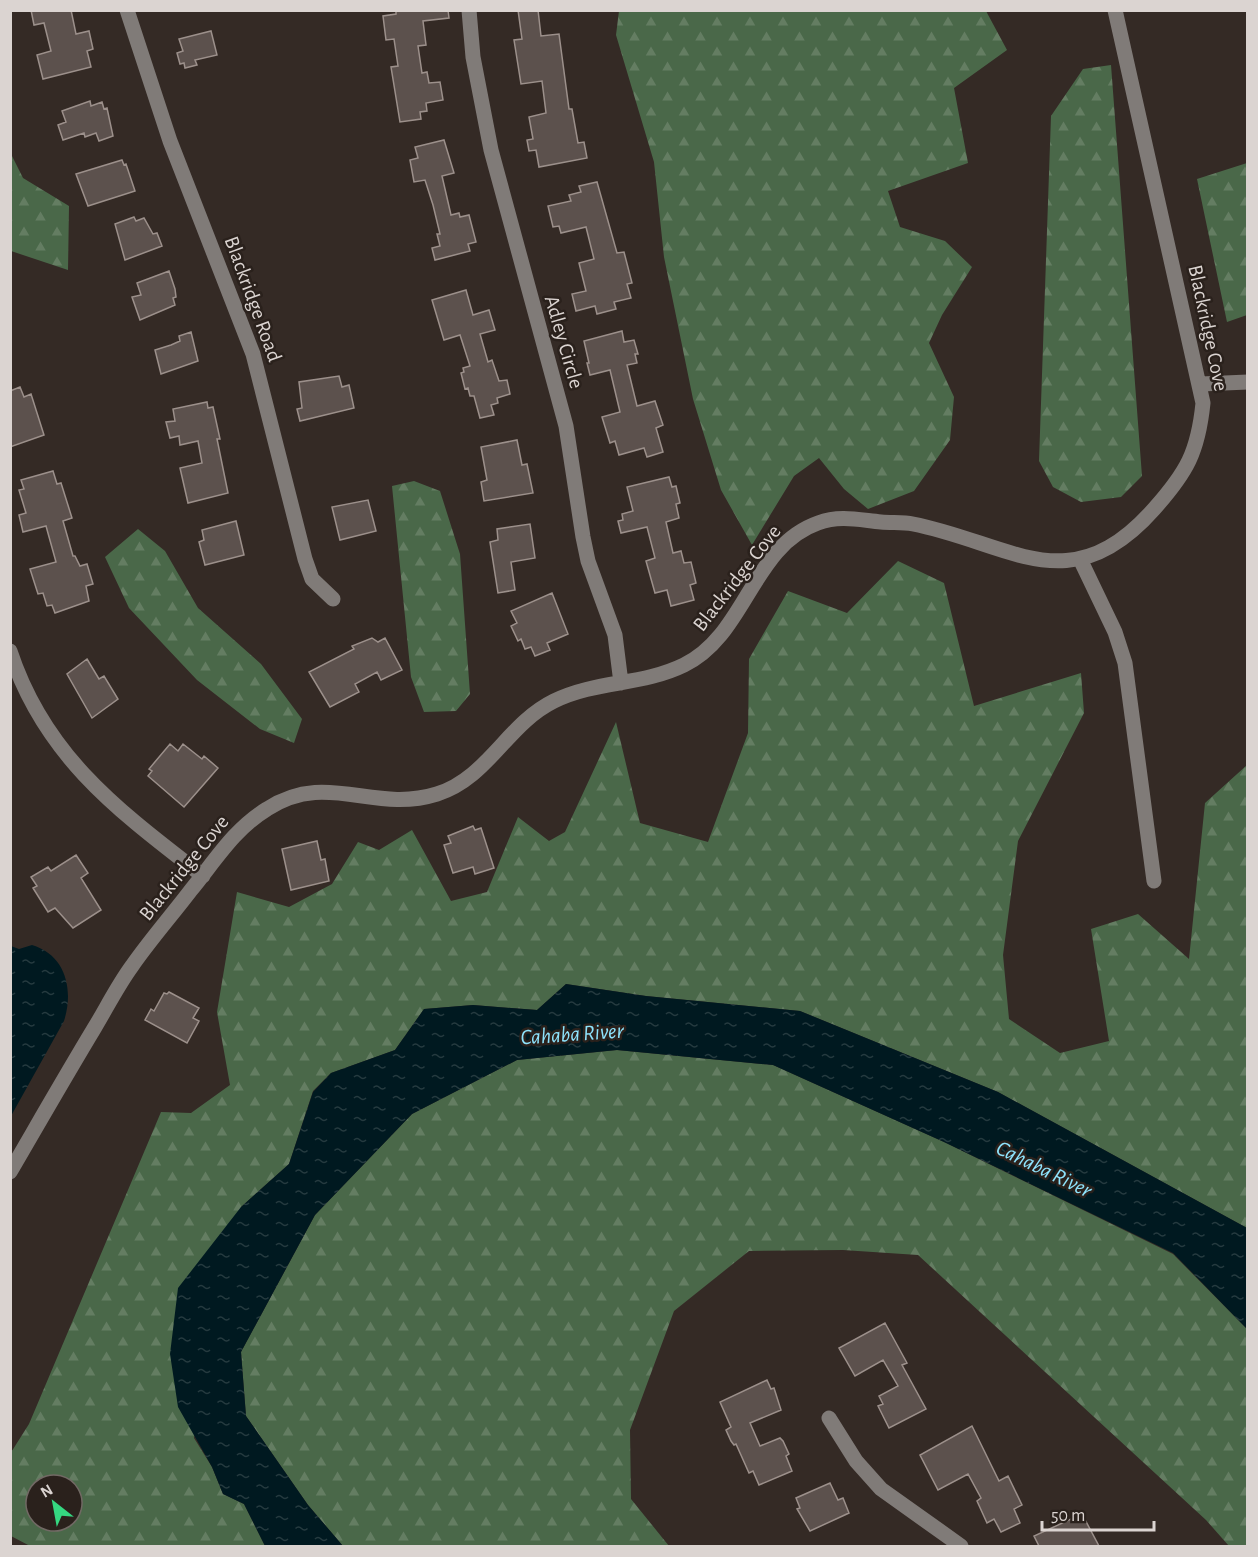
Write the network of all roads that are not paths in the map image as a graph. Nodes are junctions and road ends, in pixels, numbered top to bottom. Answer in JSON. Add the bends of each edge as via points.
{"nodes":[{"id":1,"x":127,"y":10,"type":"edge"},
{"id":2,"x":469,"y":10,"type":"edge"},
{"id":3,"x":1115,"y":10,"type":"edge"},
{"id":4,"x":1248,"y":382,"type":"edge"},
{"id":5,"x":1201,"y":384,"type":"junction"},
{"id":6,"x":1080,"y":559,"type":"junction"},
{"id":7,"x":333,"y":599,"type":"dead end"},
{"id":8,"x":10,"y":651,"type":"edge"},
{"id":9,"x":621,"y":683,"type":"junction"},
{"id":10,"x":203,"y":876,"type":"junction"},
{"id":11,"x":1154,"y":881,"type":"dead end"},
{"id":12,"x":10,"y":1172,"type":"edge"},
{"id":13,"x":829,"y":1418,"type":"dead end"},
{"id":14,"x":961,"y":1546,"type":"edge"}],
"edges":[{"from":1,"to":7,"type":"street","name":"Blackridge Road","via":[[170,141],[253,354],[305,560],[312,579]]},
{"from":2,"to":9,"type":"street","name":"Adley Circle","via":[[473,57],[490,150],[566,426],[588,561],[615,635]]},
{"from":3,"to":5,"type":"street","name":"Blackridge Cove"},
{"from":4,"to":5,"type":"street"},
{"from":5,"to":6,"type":"street","name":"Blackridge Cove","via":[[1200,437],[1170,491],[1146,518],[1115,543]]},
{"from":6,"to":9,"type":"street","name":"Blackridge Cove","via":[[1056,563],[1033,559],[911,523],[845,517],[822,521],[802,529],[778,551],[731,622],[705,652],[654,678]]},
{"from":6,"to":11,"type":"street","via":[[1125,663]]},
{"from":8,"to":10,"type":"street","via":[[43,724],[81,774],[132,821]]},
{"from":9,"to":10,"type":"street","name":"Blackridge Cove","via":[[580,691],[535,712],[512,731],[481,769],[444,792],[396,801],[320,790],[280,801],[250,820]]},
{"from":10,"to":12,"type":"street","name":"Blackridge Cove","via":[[131,966]]},
{"from":13,"to":14,"type":"street","via":[[856,1461],[881,1489]]}]}
